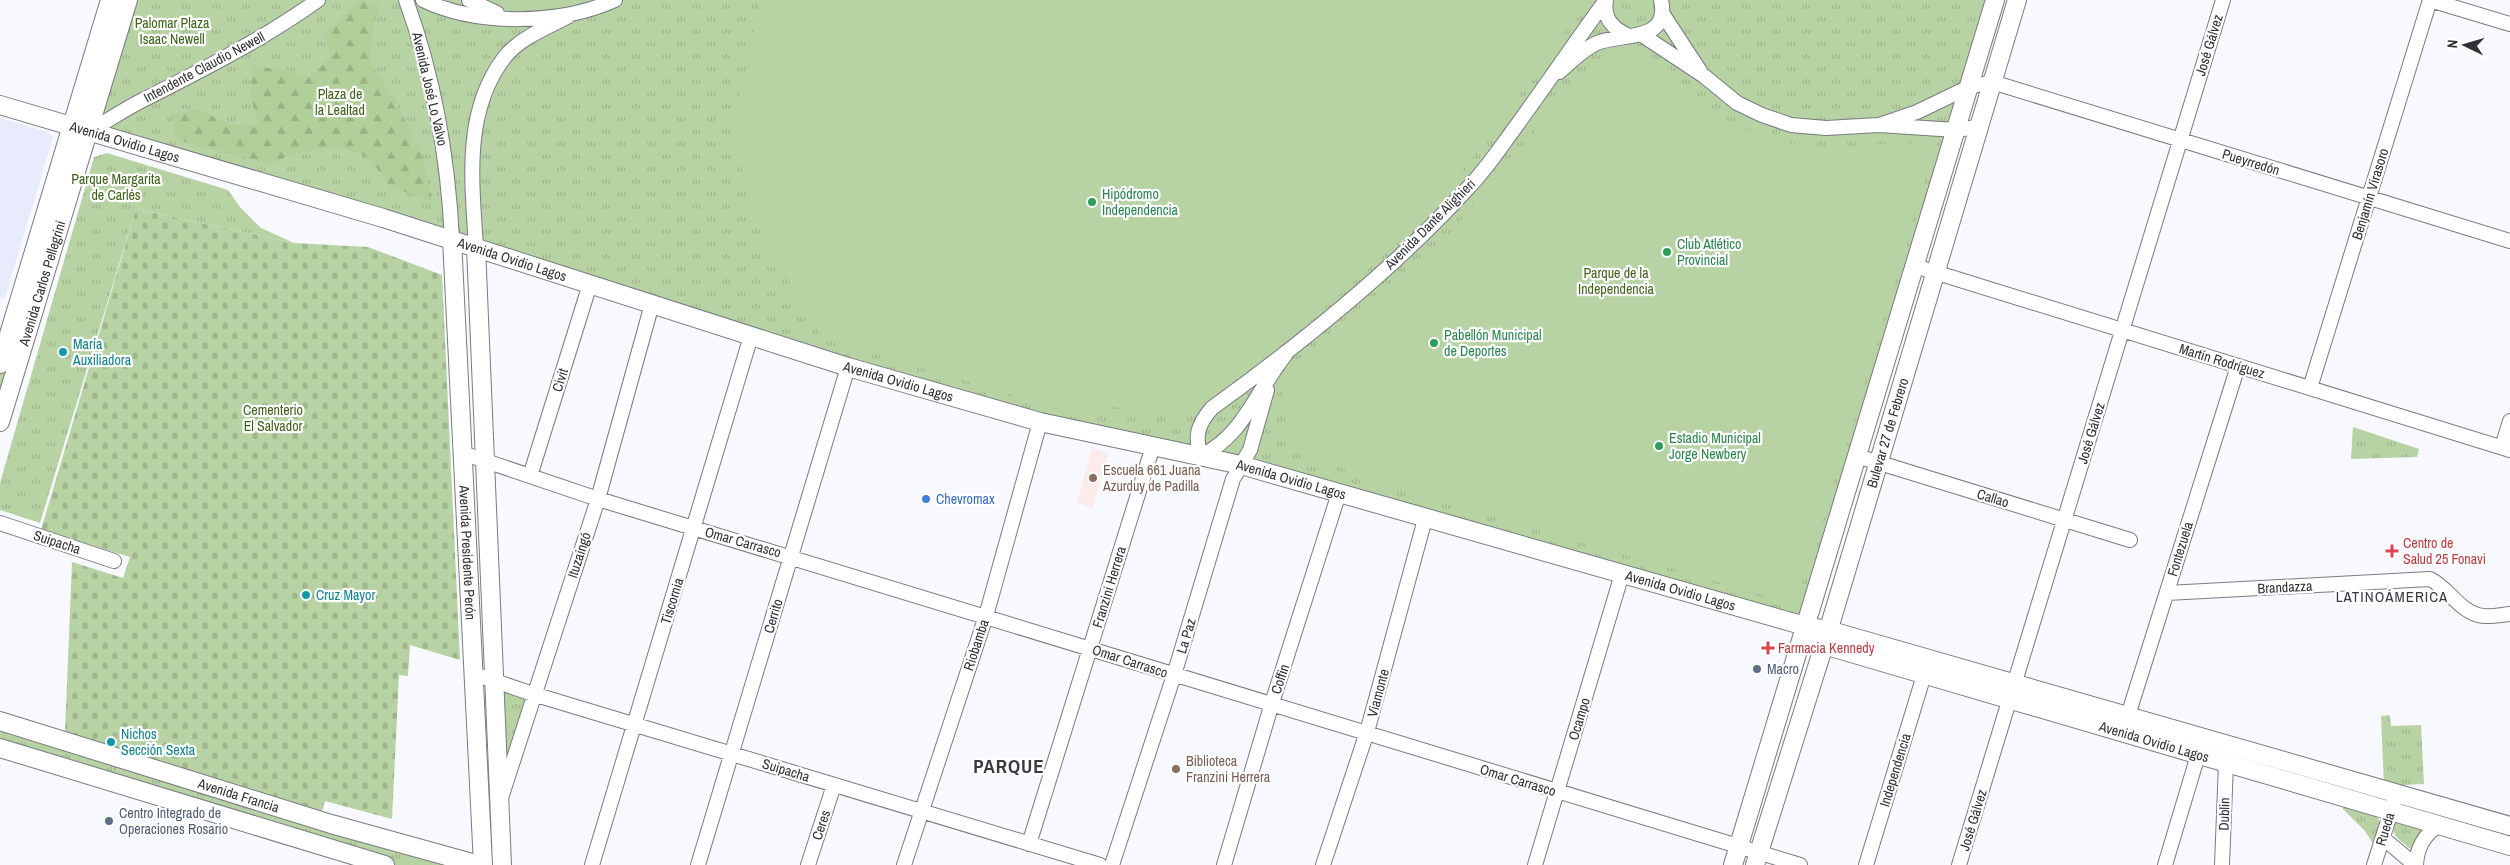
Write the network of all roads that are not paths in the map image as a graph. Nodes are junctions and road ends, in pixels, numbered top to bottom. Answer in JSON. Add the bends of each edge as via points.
{"nodes":[{"id":1,"x":110,"y":0,"type":"edge"},
{"id":2,"x":128,"y":0,"type":"edge"},
{"id":3,"x":318,"y":0,"type":"edge"},
{"id":4,"x":406,"y":0,"type":"edge"},
{"id":5,"x":423,"y":0,"type":"edge"},
{"id":6,"x":469,"y":0,"type":"edge"},
{"id":7,"x":615,"y":0,"type":"edge"},
{"id":8,"x":1606,"y":0,"type":"edge"},
{"id":9,"x":1995,"y":0,"type":"edge"},
{"id":10,"x":2017,"y":0,"type":"edge"},
{"id":11,"x":2223,"y":0,"type":"edge"},
{"id":12,"x":2430,"y":0,"type":"edge"},
{"id":13,"x":1661,"y":7,"type":"edge"},
{"id":14,"x":569,"y":16,"type":"junction"},
{"id":15,"x":510,"y":17,"type":"junction"},
{"id":16,"x":2510,"y":24,"type":"edge"},
{"id":17,"x":1636,"y":36,"type":"junction"},
{"id":18,"x":1554,"y":75,"type":"junction"},
{"id":19,"x":1704,"y":76,"type":"junction"},
{"id":20,"x":1992,"y":82,"type":"junction"},
{"id":21,"x":1969,"y":86,"type":"junction"},
{"id":22,"x":0,"y":105,"type":"edge"},
{"id":23,"x":1879,"y":125,"type":"junction"},
{"id":24,"x":1977,"y":127,"type":"junction"},
{"id":25,"x":80,"y":129,"type":"junction"},
{"id":26,"x":1956,"y":130,"type":"junction"},
{"id":27,"x":2180,"y":141,"type":"junction"},
{"id":28,"x":2368,"y":199,"type":"junction"},
{"id":29,"x":452,"y":239,"type":"junction"},
{"id":30,"x":2510,"y":241,"type":"edge"},
{"id":31,"x":476,"y":247,"type":"junction"},
{"id":32,"x":1915,"y":266,"type":"junction"},
{"id":33,"x":1935,"y":272,"type":"junction"},
{"id":34,"x":590,"y":284,"type":"junction"},
{"id":35,"x":652,"y":304,"type":"junction"},
{"id":36,"x":14,"y":322,"type":"edge"},
{"id":37,"x":2122,"y":330,"type":"junction"},
{"id":38,"x":751,"y":336,"type":"junction"},
{"id":39,"x":1286,"y":354,"type":"junction"},
{"id":40,"x":0,"y":364,"type":"edge"},
{"id":41,"x":2238,"y":366,"type":"junction"},
{"id":42,"x":848,"y":367,"type":"junction"},
{"id":43,"x":1272,"y":370,"type":"junction"},
{"id":44,"x":2310,"y":388,"type":"junction"},
{"id":45,"x":2510,"y":421,"type":"edge"},
{"id":46,"x":0,"y":422,"type":"edge"},
{"id":47,"x":1040,"y":422,"type":"junction"},
{"id":48,"x":1153,"y":446,"type":"junction"},
{"id":49,"x":2506,"y":448,"type":"edge"},
{"id":50,"x":462,"y":453,"type":"junction"},
{"id":51,"x":1201,"y":456,"type":"junction"},
{"id":52,"x":1857,"y":456,"type":"junction"},
{"id":53,"x":484,"y":461,"type":"junction"},
{"id":54,"x":1878,"y":462,"type":"junction"},
{"id":55,"x":1242,"y":465,"type":"junction"},
{"id":56,"x":530,"y":476,"type":"junction"},
{"id":57,"x":1339,"y":494,"type":"junction"},
{"id":58,"x":598,"y":498,"type":"junction"},
{"id":59,"x":1425,"y":519,"type":"junction"},
{"id":60,"x":2065,"y":520,"type":"junction"},
{"id":61,"x":0,"y":523,"type":"edge"},
{"id":62,"x":695,"y":528,"type":"junction"},
{"id":63,"x":2130,"y":540,"type":"dead end"},
{"id":64,"x":790,"y":556,"type":"junction"},
{"id":65,"x":114,"y":561,"type":"dead end"},
{"id":66,"x":1622,"y":574,"type":"junction"},
{"id":67,"x":2167,"y":592,"type":"junction"},
{"id":68,"x":2510,"y":614,"type":"edge"},
{"id":69,"x":986,"y":616,"type":"junction"},
{"id":70,"x":1805,"y":626,"type":"junction"},
{"id":71,"x":1826,"y":638,"type":"junction"},
{"id":72,"x":1090,"y":648,"type":"junction"},
{"id":73,"x":474,"y":674,"type":"junction"},
{"id":74,"x":1174,"y":675,"type":"junction"},
{"id":75,"x":1924,"y":675,"type":"junction"},
{"id":76,"x":494,"y":681,"type":"junction"},
{"id":77,"x":2012,"y":692,"type":"junction"},
{"id":78,"x":533,"y":694,"type":"junction"},
{"id":79,"x":1272,"y":703,"type":"junction"},
{"id":80,"x":0,"y":721,"type":"edge"},
{"id":81,"x":634,"y":724,"type":"junction"},
{"id":82,"x":2125,"y":725,"type":"junction"},
{"id":83,"x":1367,"y":732,"type":"junction"},
{"id":84,"x":0,"y":748,"type":"edge"},
{"id":85,"x":732,"y":754,"type":"junction"},
{"id":86,"x":2198,"y":755,"type":"junction"},
{"id":87,"x":2226,"y":763,"type":"junction"},
{"id":88,"x":198,"y":784,"type":"junction"},
{"id":89,"x":834,"y":785,"type":"junction"},
{"id":90,"x":1557,"y":792,"type":"junction"},
{"id":91,"x":2396,"y":794,"type":"junction"},
{"id":92,"x":186,"y":805,"type":"junction"},
{"id":93,"x":499,"y":805,"type":"junction"},
{"id":94,"x":921,"y":811,"type":"junction"},
{"id":95,"x":2391,"y":811,"type":"junction"},
{"id":96,"x":2439,"y":825,"type":"junction"},
{"id":97,"x":2510,"y":826,"type":"edge"},
{"id":98,"x":2383,"y":838,"type":"junction"},
{"id":99,"x":389,"y":841,"type":"junction"},
{"id":100,"x":1030,"y":844,"type":"junction"},
{"id":101,"x":1739,"y":846,"type":"junction"},
{"id":102,"x":2510,"y":846,"type":"edge"},
{"id":103,"x":1757,"y":859,"type":"edge"},
{"id":104,"x":382,"y":864,"type":"edge"},
{"id":105,"x":479,"y":865,"type":"edge"},
{"id":106,"x":483,"y":865,"type":"edge"},
{"id":107,"x":502,"y":865,"type":"edge"},
{"id":108,"x":592,"y":865,"type":"edge"},
{"id":109,"x":698,"y":865,"type":"edge"},
{"id":110,"x":808,"y":865,"type":"edge"},
{"id":111,"x":904,"y":865,"type":"edge"},
{"id":112,"x":1100,"y":865,"type":"edge"},
{"id":113,"x":1112,"y":865,"type":"edge"},
{"id":114,"x":1224,"y":865,"type":"edge"},
{"id":115,"x":1323,"y":865,"type":"edge"},
{"id":116,"x":1535,"y":865,"type":"edge"},
{"id":117,"x":1734,"y":865,"type":"edge"},
{"id":118,"x":1800,"y":865,"type":"edge"},
{"id":119,"x":1866,"y":865,"type":"edge"},
{"id":120,"x":1960,"y":865,"type":"edge"},
{"id":121,"x":2165,"y":865,"type":"edge"},
{"id":122,"x":2222,"y":865,"type":"edge"},
{"id":123,"x":2374,"y":865,"type":"edge"},
{"id":124,"x":2415,"y":865,"type":"edge"}],
"edges":[{"from":1,"to":25,"type":"main road","name":"Avenida Carlos Pellegrini"},
{"from":2,"to":25,"type":"main road","name":"Avenida Carlos Pellegrini"},
{"from":3,"to":25,"type":"street","name":"Intendente Claudio Newell","via":[[234,53]]},
{"from":4,"to":29,"type":"street","name":"Avenida José Lo Valvo","via":[[437,110],[446,160]]},
{"from":5,"to":15,"type":"street","via":[[462,14]]},
{"from":6,"to":15,"type":"street"},
{"from":7,"to":14,"type":"street"},
{"from":8,"to":17,"type":"street","via":[[1608,20],[1617,31]]},
{"from":8,"to":18,"type":"street","name":"Avenida Dante Alighieri"},
{"from":9,"to":21,"type":"main road","name":"Bulevar 27 de Febrero"},
{"from":10,"to":20,"type":"main road","name":"Bulevar 27 de Febrero"},
{"from":11,"to":27,"type":"street","name":"José Gálvez"},
{"from":12,"to":16,"type":"street"},
{"from":12,"to":28,"type":"street","name":"Benjamín Virasoro"},
{"from":13,"to":17,"type":"street","via":[[1658,23]]},
{"from":13,"to":19,"type":"street"},
{"from":14,"to":15,"type":"street"},
{"from":14,"to":31,"type":"street","via":[[536,33],[505,57],[484,92],[474,129],[472,162]]},
{"from":17,"to":18,"type":"street","name":"Avenida Dante Alighieri","via":[[1598,43]]},
{"from":17,"to":19,"type":"street"},
{"from":18,"to":39,"type":"street","name":"Avenida Dante Alighieri","via":[[1468,188],[1321,327]]},
{"from":19,"to":23,"type":"street","via":[[1737,103],[1791,125],[1826,128]]},
{"from":20,"to":21,"type":"street"},
{"from":20,"to":24,"type":"main road","name":"Bulevar 27 de Febrero"},
{"from":20,"to":27,"type":"street","name":"Pueyrredón"},
{"from":21,"to":23,"type":"street","via":[[1950,98]]},
{"from":21,"to":26,"type":"main road","name":"Bulevar 27 de Febrero"},
{"from":22,"to":25,"type":"main road","name":"Avenida Ovidio Lagos"},
{"from":23,"to":26,"type":"street"},
{"from":24,"to":26,"type":"street"},
{"from":24,"to":33,"type":"main road","name":"Bulevar 27 de Febrero"},
{"from":25,"to":29,"type":"main road","name":"Avenida Ovidio Lagos","via":[[204,163]]},
{"from":25,"to":36,"type":"main road","name":"Avenida Carlos Pellegrini"},
{"from":26,"to":32,"type":"main road","name":"Bulevar 27 de Febrero"},
{"from":27,"to":28,"type":"street","name":"Pueyrredón"},
{"from":27,"to":37,"type":"street","name":"José Gálvez"},
{"from":28,"to":30,"type":"street","name":"Pueyrredón"},
{"from":28,"to":44,"type":"street","name":"Benjamín Virasoro"},
{"from":29,"to":31,"type":"main road","name":"Avenida Ovidio Lagos"},
{"from":29,"to":50,"type":"main road","name":"Avenida Presidente Perón"},
{"from":31,"to":34,"type":"main road","name":"Avenida Ovidio Lagos"},
{"from":31,"to":53,"type":"main road","name":"Avenida Presidente Perón"},
{"from":32,"to":33,"type":"street","name":"Martín Rodríguez"},
{"from":32,"to":52,"type":"main road","name":"Bulevar 27 de Febrero"},
{"from":33,"to":37,"type":"street","name":"Martín Rodríguez"},
{"from":33,"to":54,"type":"main road","name":"Bulevar 27 de Febrero"},
{"from":34,"to":35,"type":"main road","name":"Avenida Ovidio Lagos"},
{"from":34,"to":56,"type":"street","name":"Civit"},
{"from":35,"to":38,"type":"main road","name":"Avenida Ovidio Lagos"},
{"from":35,"to":58,"type":"street","name":"Ituzaingó"},
{"from":36,"to":40,"type":"main road","name":"Avenida Carlos Pellegrini"},
{"from":36,"to":46,"type":"main road","name":"Avenida Carlos Pellegrini"},
{"from":37,"to":41,"type":"street","name":"Martín Rodríguez"},
{"from":37,"to":60,"type":"street","name":"José Gálvez"},
{"from":38,"to":42,"type":"main road","name":"Avenida Ovidio Lagos"},
{"from":38,"to":62,"type":"street","name":"Tiscornia"},
{"from":39,"to":43,"type":"street","name":"Avenida Dante Alighieri"},
{"from":39,"to":51,"type":"street","name":"Avenida Dante Alighieri","via":[[1212,408],[1202,420],[1197,434]]},
{"from":41,"to":44,"type":"street","name":"Martín Rodríguez"},
{"from":41,"to":67,"type":"street","name":"Fontezuela"},
{"from":42,"to":47,"type":"main road","name":"Avenida Ovidio Lagos"},
{"from":42,"to":64,"type":"street","name":"Cerrito"},
{"from":43,"to":51,"type":"street","name":"Avenida Dante Alighieri","via":[[1234,433],[1216,449]]},
{"from":43,"to":55,"type":"street","name":"Avenida Dante Alighieri","via":[[1250,450]]},
{"from":44,"to":49,"type":"street","name":"Martín Rodríguez"},
{"from":45,"to":49,"type":"street"},
{"from":47,"to":48,"type":"main road","name":"Avenida Ovidio Lagos"},
{"from":47,"to":69,"type":"street","name":"Riobamba"},
{"from":48,"to":51,"type":"main road","name":"Avenida Ovidio Lagos"},
{"from":48,"to":72,"type":"street","name":"Franzini Herrera"},
{"from":50,"to":53,"type":"street","name":"Omar Carrasco"},
{"from":50,"to":73,"type":"main road","name":"Avenida Presidente Perón"},
{"from":51,"to":55,"type":"main road","name":"Avenida Ovidio Lagos"},
{"from":52,"to":54,"type":"street","name":"Callao"},
{"from":52,"to":70,"type":"main road","name":"Bulevar 27 de Febrero"},
{"from":53,"to":56,"type":"street","name":"Omar Carrasco"},
{"from":53,"to":76,"type":"main road","name":"Avenida Presidente Perón"},
{"from":54,"to":60,"type":"street","name":"Callao"},
{"from":54,"to":71,"type":"main road","name":"Bulevar 27 de Febrero"},
{"from":55,"to":57,"type":"main road","name":"Avenida Ovidio Lagos"},
{"from":55,"to":74,"type":"street","name":"La Paz","via":[[1233,479]]},
{"from":56,"to":58,"type":"street","name":"Omar Carrasco"},
{"from":57,"to":59,"type":"main road","name":"Avenida Ovidio Lagos"},
{"from":57,"to":79,"type":"street","name":"Coffin"},
{"from":58,"to":62,"type":"street","name":"Omar Carrasco"},
{"from":58,"to":78,"type":"street","name":"Ituzaingó"},
{"from":59,"to":66,"type":"main road","name":"Avenida Ovidio Lagos"},
{"from":59,"to":83,"type":"street","name":"Viamonte"},
{"from":60,"to":63,"type":"street","name":"Callao"},
{"from":60,"to":77,"type":"street","name":"José Gálvez"},
{"from":61,"to":65,"type":"street","name":"Suipacha"},
{"from":62,"to":64,"type":"street","name":"Omar Carrasco"},
{"from":62,"to":81,"type":"street","name":"Tiscornia"},
{"from":64,"to":69,"type":"street","name":"Omar Carrasco"},
{"from":64,"to":85,"type":"street","name":"Cerrito"},
{"from":66,"to":70,"type":"main road","name":"Avenida Ovidio Lagos"},
{"from":66,"to":90,"type":"street","name":"Ocampo"},
{"from":67,"to":68,"type":"street","name":"Brandazza","via":[[2430,580],[2438,583],[2470,612],[2480,616]]},
{"from":67,"to":82,"type":"street","name":"Fontezuela"},
{"from":69,"to":72,"type":"street","name":"Omar Carrasco"},
{"from":69,"to":94,"type":"street","name":"Riobamba"},
{"from":70,"to":71,"type":"main road","name":"Avenida Ovidio Lagos"},
{"from":70,"to":101,"type":"main road","name":"Bulevar 27 de Febrero"},
{"from":71,"to":75,"type":"main road","name":"Avenida Ovidio Lagos"},
{"from":71,"to":77,"type":"main road","name":"Avenida Ovidio Lagos"},
{"from":71,"to":103,"type":"main road","name":"Bulevar 27 de Febrero"},
{"from":72,"to":74,"type":"street","name":"Omar Carrasco"},
{"from":72,"to":100,"type":"street","name":"Franzini Herrera"},
{"from":73,"to":76,"type":"street","name":"Suipacha"},
{"from":73,"to":106,"type":"main road","name":"Avenida Presidente Perón"},
{"from":74,"to":79,"type":"street","name":"Omar Carrasco"},
{"from":74,"to":113,"type":"street","name":"La Paz"},
{"from":75,"to":77,"type":"main road","name":"Avenida Ovidio Lagos"},
{"from":75,"to":119,"type":"street","name":"Independencia"},
{"from":76,"to":78,"type":"street","name":"Suipacha"},
{"from":76,"to":93,"type":"main road","name":"Avenida Presidente Perón"},
{"from":77,"to":82,"type":"main road","name":"Avenida Ovidio Lagos"},
{"from":77,"to":120,"type":"street","name":"José Gálvez"},
{"from":78,"to":81,"type":"street","name":"Suipacha"},
{"from":78,"to":93,"type":"street","name":"Ituzaingó"},
{"from":79,"to":83,"type":"street","name":"Omar Carrasco"},
{"from":79,"to":114,"type":"street","name":"Coffin"},
{"from":80,"to":88,"type":"main road","name":"Avenida Francia"},
{"from":81,"to":85,"type":"street","name":"Suipacha"},
{"from":81,"to":108,"type":"street","name":"Tiscornia"},
{"from":82,"to":86,"type":"main road","name":"Avenida Ovidio Lagos"},
{"from":82,"to":91,"type":"main road","name":"Avenida Ovidio Lagos"},
{"from":83,"to":90,"type":"street","name":"Omar Carrasco"},
{"from":83,"to":115,"type":"street","name":"Viamonte"},
{"from":84,"to":92,"type":"main road","name":"Avenida Francia"},
{"from":85,"to":89,"type":"street","name":"Suipacha"},
{"from":85,"to":109,"type":"street","name":"Cerrito"},
{"from":86,"to":87,"type":"main road","name":"Avenida Ovidio Lagos"},
{"from":86,"to":121,"type":"street"},
{"from":87,"to":95,"type":"main road","name":"Avenida Ovidio Lagos"},
{"from":87,"to":122,"type":"street","name":"Dublin"},
{"from":88,"to":92,"type":"main road"},
{"from":88,"to":99,"type":"main road","name":"Avenida Francia"},
{"from":89,"to":94,"type":"street","name":"Suipacha"},
{"from":89,"to":110,"type":"street","name":"Ceres"},
{"from":90,"to":101,"type":"street","name":"Omar Carrasco"},
{"from":90,"to":116,"type":"street","name":"Ocampo"},
{"from":91,"to":95,"type":"street","name":"Rueda"},
{"from":91,"to":97,"type":"main road","name":"Avenida Ovidio Lagos"},
{"from":92,"to":104,"type":"main road","name":"Avenida Francia"},
{"from":93,"to":107,"type":"main road","name":"Avenida Presidente Perón"},
{"from":94,"to":100,"type":"street","name":"Suipacha"},
{"from":94,"to":111,"type":"street","name":"Riobamba"},
{"from":95,"to":96,"type":"main road","name":"Avenida Ovidio Lagos"},
{"from":95,"to":98,"type":"street","name":"Rueda"},
{"from":96,"to":102,"type":"main road","name":"Avenida Ovidio Lagos"},
{"from":96,"to":124,"type":"street","via":[[2424,838]]},
{"from":98,"to":123,"type":"street","name":"Rueda"},
{"from":98,"to":124,"type":"street"},
{"from":99,"to":104,"type":"main road","via":[[380,848]]},
{"from":99,"to":105,"type":"main road","name":"Avenida Francia"},
{"from":100,"to":112,"type":"street","name":"Suipacha"},
{"from":101,"to":103,"type":"street","name":"Omar Carrasco"},
{"from":101,"to":117,"type":"main road","name":"Bulevar 27 de Febrero"},
{"from":103,"to":118,"type":"street","name":"Omar Carrasco"}]}
